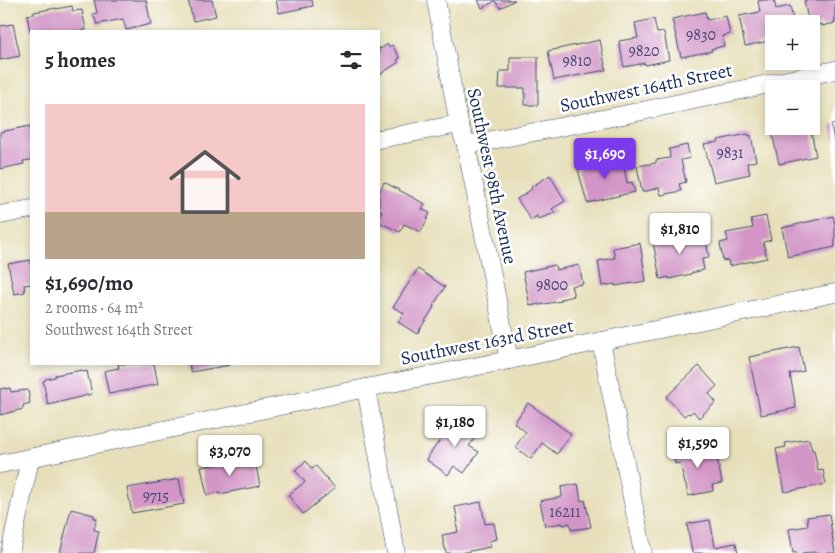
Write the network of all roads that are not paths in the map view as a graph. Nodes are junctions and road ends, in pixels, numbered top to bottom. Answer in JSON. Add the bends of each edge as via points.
{"nodes":[{"id":1,"x":436,"y":0,"type":"edge"},
{"id":2,"x":835,"y":70,"type":"edge"},
{"id":3,"x":459,"y":124,"type":"junction"},
{"id":4,"x":380,"y":139,"type":"edge"},
{"id":5,"x":466,"y":145,"type":"junction"},
{"id":6,"x":30,"y":209,"type":"edge"},
{"id":7,"x":0,"y":215,"type":"edge"},
{"id":8,"x":835,"y":293,"type":"edge"},
{"id":9,"x":601,"y":341,"type":"junction"},
{"id":10,"x":509,"y":360,"type":"junction"},
{"id":11,"x":366,"y":388,"type":"junction"},
{"id":12,"x":30,"y":459,"type":"junction"},
{"id":13,"x":0,"y":464,"type":"edge"},
{"id":14,"x":10,"y":553,"type":"edge"},
{"id":15,"x":396,"y":553,"type":"edge"},
{"id":16,"x":644,"y":553,"type":"edge"}],
"edges":[{"from":1,"to":3,"type":"street","name":"Southwest 98th Avenue"},
{"from":2,"to":5,"type":"street","name":"Southwest 164th Street"},
{"from":3,"to":4,"type":"street"},
{"from":3,"to":5,"type":"street","name":"Southwest 98th Avenue"},
{"from":5,"to":10,"type":"street","name":"Southwest 98th Avenue"},
{"from":6,"to":7,"type":"street"},
{"from":8,"to":9,"type":"street","name":"Southwest 163rd Street"},
{"from":9,"to":10,"type":"street","name":"Southwest 163rd Street"},
{"from":9,"to":16,"type":"street"},
{"from":10,"to":11,"type":"street","name":"Southwest 163rd Street"},
{"from":11,"to":12,"type":"street","name":"Southwest 163rd Street"},
{"from":11,"to":15,"type":"street"},
{"from":12,"to":13,"type":"street","name":"Southwest 163rd Street"},
{"from":12,"to":14,"type":"street"}]}
